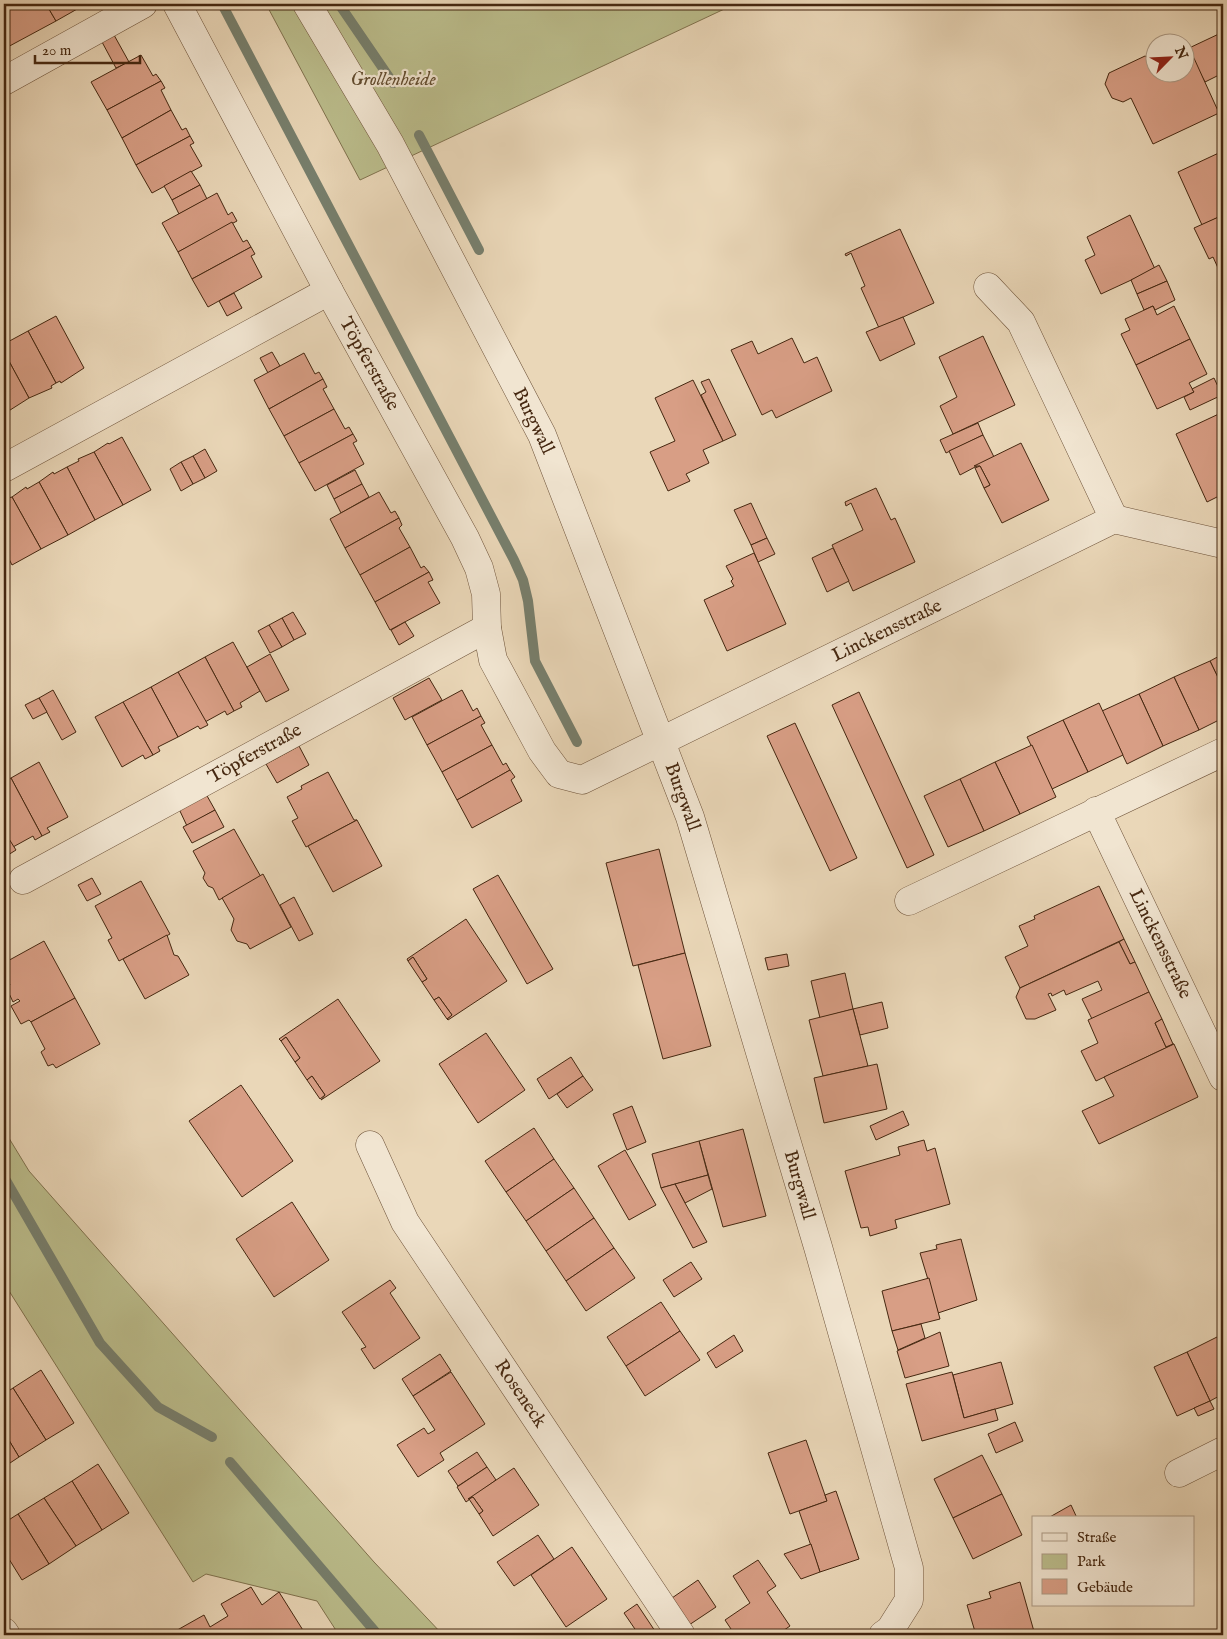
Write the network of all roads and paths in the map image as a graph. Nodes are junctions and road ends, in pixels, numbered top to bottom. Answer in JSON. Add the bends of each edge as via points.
{"nodes":[{"id":1,"x":143,"y":4,"type":"edge"},
{"id":2,"x":177,"y":4,"type":"edge"},
{"id":3,"x":307,"y":4,"type":"edge"},
{"id":4,"x":4,"y":81,"type":"edge"},
{"id":5,"x":988,"y":287,"type":"dead end"},
{"id":6,"x":329,"y":291,"type":"junction"},
{"id":7,"x":4,"y":468,"type":"edge"},
{"id":8,"x":1114,"y":519,"type":"junction"},
{"id":9,"x":1223,"y":544,"type":"edge"},
{"id":10,"x":487,"y":628,"type":"junction"},
{"id":11,"x":661,"y":742,"type":"junction"},
{"id":12,"x":1223,"y":752,"type":"edge"},
{"id":13,"x":1096,"y":811,"type":"junction"},
{"id":14,"x":23,"y":880,"type":"dead end"},
{"id":15,"x":909,"y":901,"type":"dead end"},
{"id":16,"x":1223,"y":1077,"type":"edge"},
{"id":17,"x":370,"y":1146,"type":"dead end"},
{"id":18,"x":1223,"y":1451,"type":"edge"},
{"id":19,"x":1179,"y":1473,"type":"dead end"},
{"id":20,"x":681,"y":1635,"type":"edge"},
{"id":21,"x":884,"y":1635,"type":"edge"}],
"edges":[{"from":1,"to":4,"type":"street"},
{"from":2,"to":6,"type":"street","name":"Töpferstraße"},
{"from":3,"to":11,"type":"street","name":"Burgwall","via":[[390,144],[542,435]]},
{"from":5,"to":8,"type":"street","via":[[1020,322]]},
{"from":6,"to":7,"type":"street"},
{"from":6,"to":10,"type":"street","name":"Töpferstraße","via":[[472,553],[486,594]]},
{"from":8,"to":9,"type":"street"},
{"from":8,"to":11,"type":"street","name":"Linckensstraße"},
{"from":10,"to":11,"type":"street","name":"Töpferstraße","via":[[493,660],[542,751],[559,774],[582,780]]},
{"from":10,"to":14,"type":"street","name":"Töpferstraße"},
{"from":11,"to":21,"type":"street","name":"Burgwall","via":[[690,817],[818,1247],[909,1568],[909,1600]]},
{"from":12,"to":13,"type":"street"},
{"from":13,"to":15,"type":"street"},
{"from":13,"to":16,"type":"street","name":"Linckensstraße"},
{"from":17,"to":20,"type":"street","name":"Roseneck","via":[[405,1222]]},
{"from":18,"to":19,"type":"street"}]}
